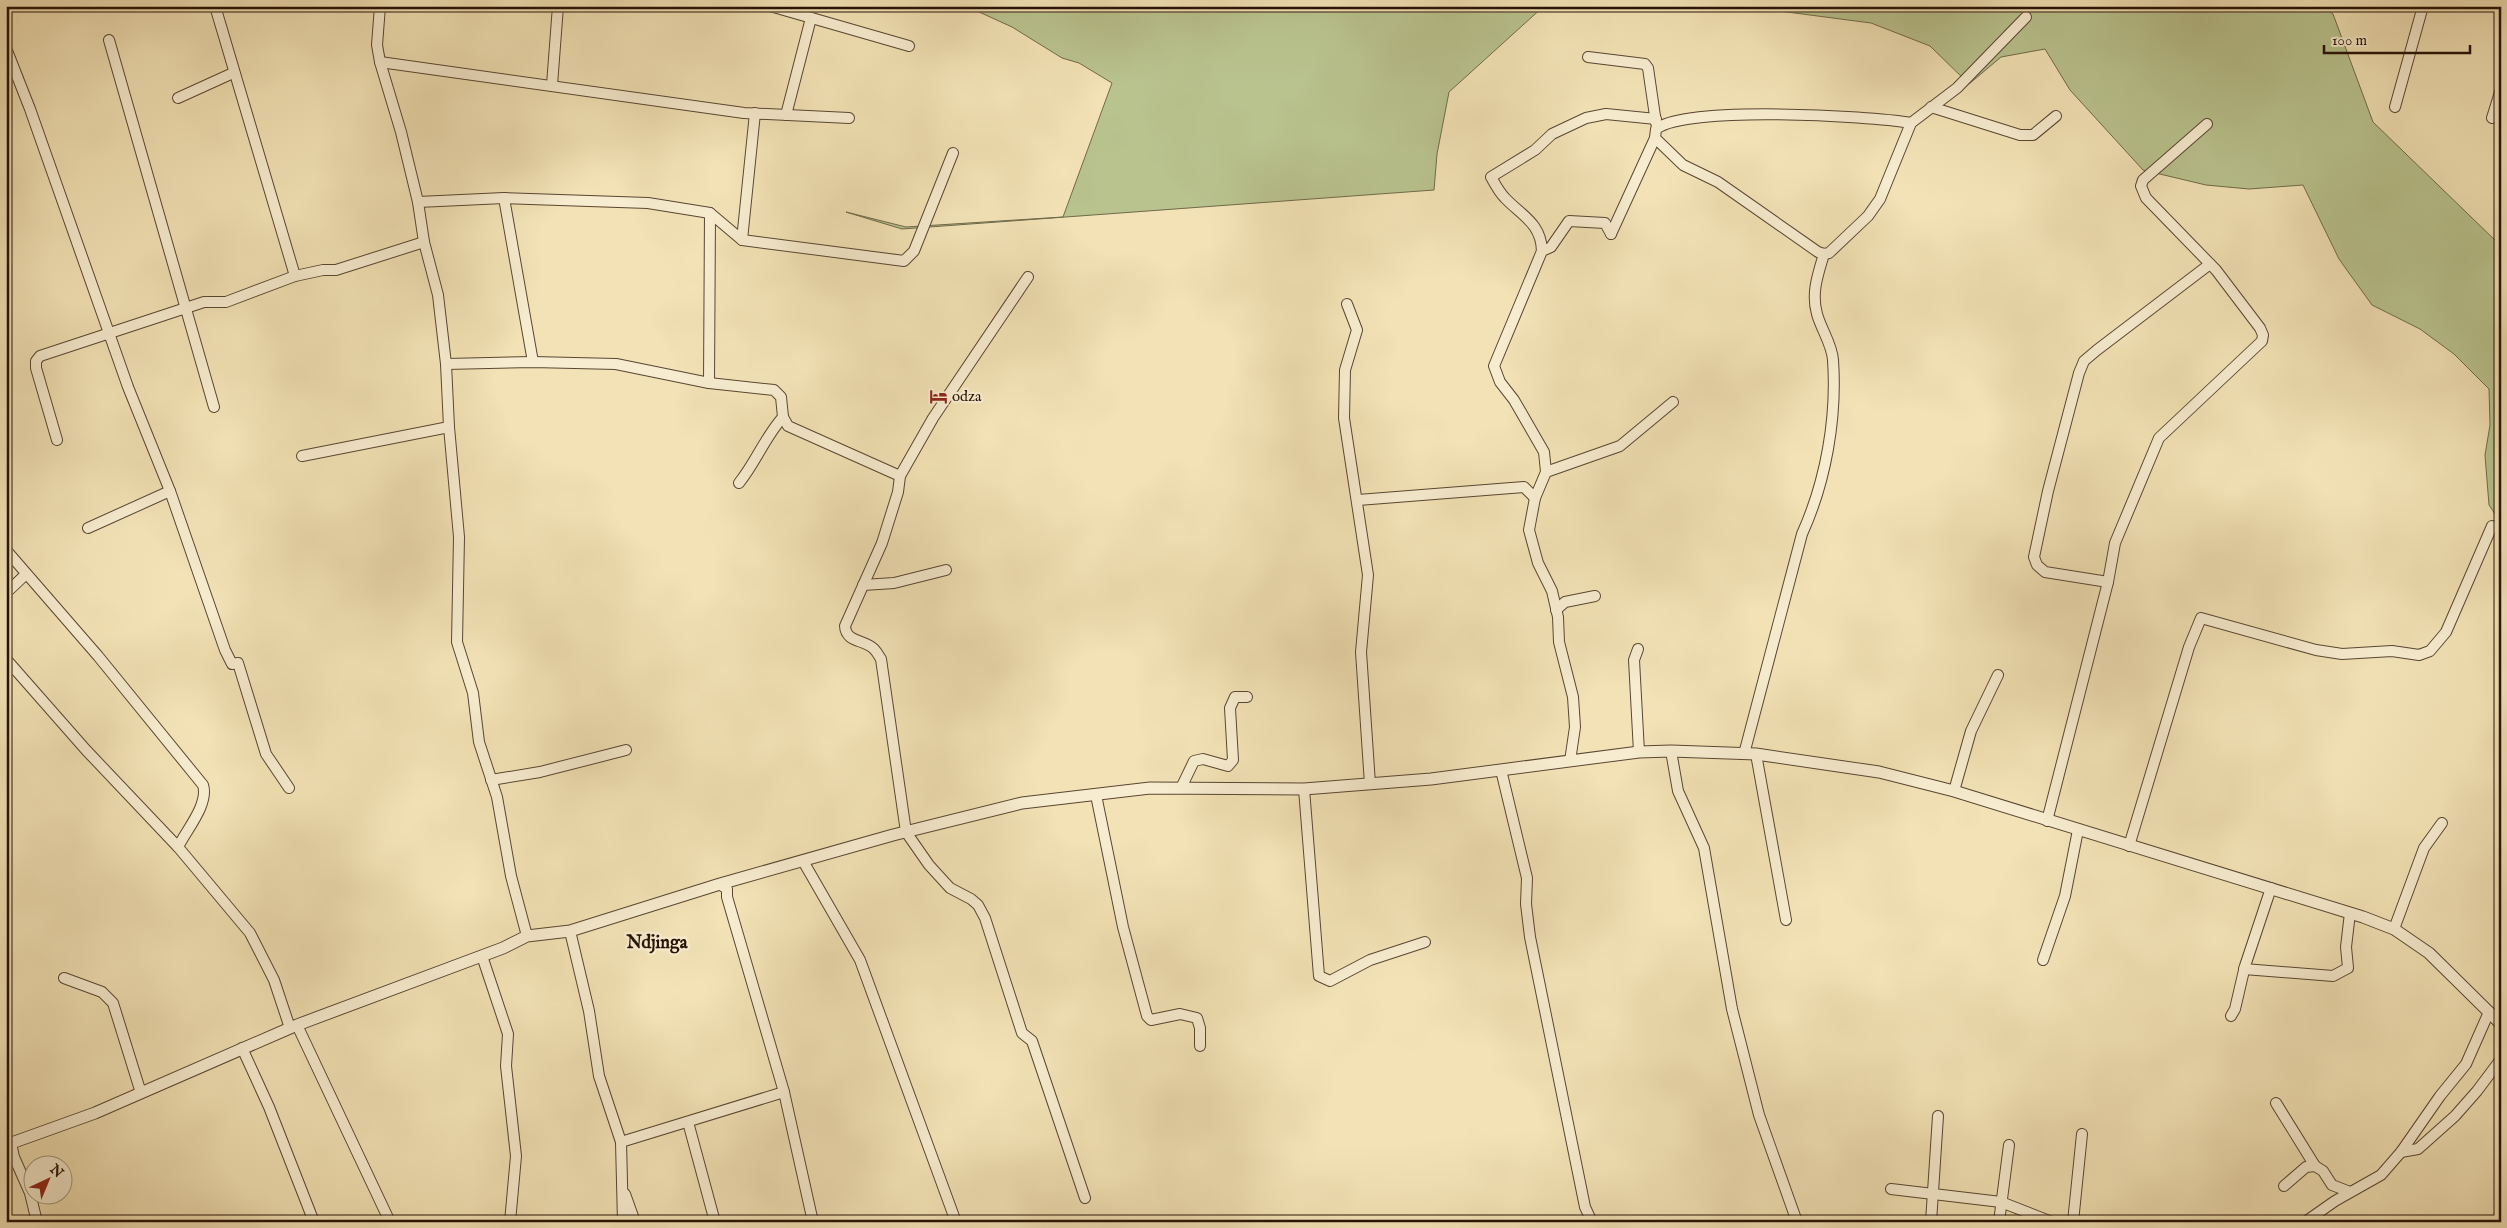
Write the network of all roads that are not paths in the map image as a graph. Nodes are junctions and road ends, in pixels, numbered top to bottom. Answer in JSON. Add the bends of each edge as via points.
{"nodes":[{"id":1,"x":215,"y":6,"type":"edge"},
{"id":2,"x":380,"y":6,"type":"edge"},
{"id":3,"x":558,"y":6,"type":"edge"},
{"id":4,"x":770,"y":6,"type":"edge"},
{"id":5,"x":2423,"y":6,"type":"edge"},
{"id":6,"x":2026,"y":17,"type":"dead end"},
{"id":7,"x":811,"y":18,"type":"junction"},
{"id":8,"x":109,"y":40,"type":"dead end"},
{"id":9,"x":909,"y":46,"type":"dead end"},
{"id":10,"x":6,"y":48,"type":"edge"},
{"id":11,"x":1588,"y":57,"type":"dead end"},
{"id":12,"x":380,"y":62,"type":"junction"},
{"id":13,"x":233,"y":73,"type":"junction"},
{"id":14,"x":552,"y":85,"type":"junction"},
{"id":15,"x":2501,"y":89,"type":"edge"},
{"id":16,"x":178,"y":98,"type":"dead end"},
{"id":17,"x":1931,"y":107,"type":"junction"},
{"id":18,"x":2395,"y":107,"type":"dead end"},
{"id":19,"x":755,"y":114,"type":"junction"},
{"id":20,"x":786,"y":115,"type":"junction"},
{"id":21,"x":2056,"y":116,"type":"dead end"},
{"id":22,"x":849,"y":118,"type":"dead end"},
{"id":23,"x":1656,"y":118,"type":"junction"},
{"id":24,"x":2492,"y":118,"type":"dead end"},
{"id":25,"x":1911,"y":123,"type":"junction"},
{"id":26,"x":2207,"y":124,"type":"dead end"},
{"id":27,"x":1656,"y":134,"type":"junction"},
{"id":28,"x":952,"y":153,"type":"dead end"},
{"id":29,"x":504,"y":198,"type":"junction"},
{"id":30,"x":418,"y":202,"type":"junction"},
{"id":31,"x":710,"y":214,"type":"junction"},
{"id":32,"x":742,"y":240,"type":"junction"},
{"id":33,"x":424,"y":242,"type":"junction"},
{"id":34,"x":1542,"y":251,"type":"junction"},
{"id":35,"x":1824,"y":254,"type":"junction"},
{"id":36,"x":2210,"y":264,"type":"junction"},
{"id":37,"x":295,"y":276,"type":"junction"},
{"id":38,"x":1028,"y":276,"type":"dead end"},
{"id":39,"x":1347,"y":304,"type":"dead end"},
{"id":40,"x":184,"y":309,"type":"junction"},
{"id":41,"x":110,"y":334,"type":"junction"},
{"id":42,"x":533,"y":362,"type":"junction"},
{"id":43,"x":446,"y":364,"type":"junction"},
{"id":44,"x":709,"y":383,"type":"junction"},
{"id":45,"x":1673,"y":402,"type":"dead end"},
{"id":46,"x":214,"y":407,"type":"dead end"},
{"id":47,"x":783,"y":417,"type":"junction"},
{"id":48,"x":449,"y":427,"type":"junction"},
{"id":49,"x":57,"y":440,"type":"dead end"},
{"id":50,"x":302,"y":456,"type":"dead end"},
{"id":51,"x":1546,"y":472,"type":"junction"},
{"id":52,"x":900,"y":476,"type":"junction"},
{"id":53,"x":739,"y":483,"type":"dead end"},
{"id":54,"x":170,"y":491,"type":"junction"},
{"id":55,"x":1535,"y":498,"type":"junction"},
{"id":56,"x":1358,"y":500,"type":"junction"},
{"id":57,"x":2492,"y":526,"type":"dead end"},
{"id":58,"x":88,"y":528,"type":"dead end"},
{"id":59,"x":6,"y":550,"type":"edge"},
{"id":60,"x":946,"y":570,"type":"dead end"},
{"id":61,"x":26,"y":574,"type":"junction"},
{"id":62,"x":2108,"y":582,"type":"junction"},
{"id":63,"x":863,"y":585,"type":"junction"},
{"id":64,"x":6,"y":593,"type":"edge"},
{"id":65,"x":1595,"y":596,"type":"dead end"},
{"id":66,"x":1556,"y":610,"type":"junction"},
{"id":67,"x":1638,"y":649,"type":"dead end"},
{"id":68,"x":6,"y":659,"type":"edge"},
{"id":69,"x":1998,"y":675,"type":"dead end"},
{"id":70,"x":1247,"y":697,"type":"dead end"},
{"id":71,"x":626,"y":750,"type":"dead end"},
{"id":72,"x":1671,"y":751,"type":"junction"},
{"id":73,"x":1639,"y":752,"type":"junction"},
{"id":74,"x":1744,"y":754,"type":"junction"},
{"id":75,"x":1756,"y":754,"type":"junction"},
{"id":76,"x":1570,"y":762,"type":"junction"},
{"id":77,"x":1501,"y":770,"type":"junction"},
{"id":78,"x":491,"y":780,"type":"junction"},
{"id":79,"x":1370,"y":784,"type":"junction"},
{"id":80,"x":289,"y":788,"type":"dead end"},
{"id":81,"x":1181,"y":788,"type":"junction"},
{"id":82,"x":1304,"y":789,"type":"junction"},
{"id":83,"x":1954,"y":791,"type":"junction"},
{"id":84,"x":1096,"y":795,"type":"junction"},
{"id":85,"x":2047,"y":821,"type":"junction"},
{"id":86,"x":2442,"y":823,"type":"dead end"},
{"id":87,"x":2078,"y":830,"type":"junction"},
{"id":88,"x":906,"y":832,"type":"junction"},
{"id":89,"x":2130,"y":846,"type":"junction"},
{"id":90,"x":178,"y":847,"type":"junction"},
{"id":91,"x":803,"y":861,"type":"junction"},
{"id":92,"x":721,"y":885,"type":"junction"},
{"id":93,"x":2271,"y":888,"type":"junction"},
{"id":94,"x":2350,"y":913,"type":"junction"},
{"id":95,"x":1786,"y":920,"type":"dead end"},
{"id":96,"x":2394,"y":929,"type":"junction"},
{"id":97,"x":570,"y":931,"type":"junction"},
{"id":98,"x":527,"y":936,"type":"junction"},
{"id":99,"x":1425,"y":942,"type":"dead end"},
{"id":100,"x":482,"y":956,"type":"junction"},
{"id":101,"x":2043,"y":960,"type":"dead end"},
{"id":102,"x":2244,"y":969,"type":"junction"},
{"id":103,"x":64,"y":978,"type":"dead end"},
{"id":104,"x":2488,"y":1012,"type":"junction"},
{"id":105,"x":2231,"y":1016,"type":"dead end"},
{"id":106,"x":2501,"y":1024,"type":"edge"},
{"id":107,"x":294,"y":1026,"type":"junction"},
{"id":108,"x":1200,"y":1046,"type":"dead end"},
{"id":109,"x":242,"y":1048,"type":"junction"},
{"id":110,"x":2501,"y":1059,"type":"edge"},
{"id":111,"x":784,"y":1092,"type":"junction"},
{"id":112,"x":141,"y":1093,"type":"junction"},
{"id":113,"x":2276,"y":1103,"type":"dead end"},
{"id":114,"x":1938,"y":1116,"type":"dead end"},
{"id":115,"x":688,"y":1122,"type":"junction"},
{"id":116,"x":2082,"y":1134,"type":"dead end"},
{"id":117,"x":621,"y":1142,"type":"junction"},
{"id":118,"x":9,"y":1144,"type":"edge"},
{"id":119,"x":2009,"y":1145,"type":"dead end"},
{"id":120,"x":2402,"y":1152,"type":"junction"},
{"id":121,"x":2315,"y":1166,"type":"junction"},
{"id":122,"x":622,"y":1186,"type":"junction"},
{"id":123,"x":2284,"y":1186,"type":"dead end"},
{"id":124,"x":1891,"y":1190,"type":"dead end"},
{"id":125,"x":2350,"y":1192,"type":"junction"},
{"id":126,"x":1934,"y":1194,"type":"junction"},
{"id":127,"x":1085,"y":1198,"type":"dead end"},
{"id":128,"x":2001,"y":1202,"type":"junction"},
{"id":129,"x":37,"y":1222,"type":"edge"},
{"id":130,"x":314,"y":1222,"type":"edge"},
{"id":131,"x":390,"y":1222,"type":"edge"},
{"id":132,"x":510,"y":1222,"type":"edge"},
{"id":133,"x":623,"y":1222,"type":"edge"},
{"id":134,"x":635,"y":1222,"type":"edge"},
{"id":135,"x":715,"y":1222,"type":"edge"},
{"id":136,"x":813,"y":1222,"type":"edge"},
{"id":137,"x":956,"y":1222,"type":"edge"},
{"id":138,"x":1592,"y":1222,"type":"edge"},
{"id":139,"x":1800,"y":1222,"type":"edge"},
{"id":140,"x":1931,"y":1222,"type":"edge"},
{"id":141,"x":1999,"y":1222,"type":"edge"},
{"id":142,"x":2052,"y":1222,"type":"edge"},
{"id":143,"x":2073,"y":1222,"type":"edge"},
{"id":144,"x":2305,"y":1222,"type":"edge"}],
"edges":[{"from":1,"to":13,"type":"street"},
{"from":2,"to":12,"type":"street","via":[[377,45]]},
{"from":3,"to":14,"type":"street"},
{"from":4,"to":7,"type":"street"},
{"from":5,"to":18,"type":"street"},
{"from":6,"to":17,"type":"street","via":[[1957,88]]},
{"from":7,"to":9,"type":"street"},
{"from":7,"to":20,"type":"street"},
{"from":8,"to":40,"type":"street"},
{"from":10,"to":41,"type":"street"},
{"from":11,"to":23,"type":"street","via":[[1645,64]]},
{"from":12,"to":14,"type":"street"},
{"from":12,"to":30,"type":"street"},
{"from":13,"to":16,"type":"street"},
{"from":13,"to":37,"type":"street","via":[[270,185]]},
{"from":14,"to":19,"type":"street"},
{"from":15,"to":24,"type":"street"},
{"from":17,"to":21,"type":"street","via":[[2020,135],[2033,135]]},
{"from":17,"to":25,"type":"street"},
{"from":19,"to":20,"type":"street"},
{"from":19,"to":32,"type":"street"},
{"from":20,"to":22,"type":"street"},
{"from":23,"to":27,"type":"street"},
{"from":23,"to":34,"type":"street","via":[[1606,114],[1586,118],[1552,134],[1535,150],[1491,177],[1504,197],[1542,236]]},
{"from":25,"to":27,"type":"street","via":[[1883,118],[1776,114],[1669,121]]},
{"from":25,"to":35,"type":"street","via":[[1880,199],[1868,216],[1830,253]]},
{"from":26,"to":36,"type":"street","via":[[2143,180],[2141,186],[2146,198]]},
{"from":27,"to":34,"type":"street","via":[[1611,234],[1605,223],[1569,221],[1551,247]]},
{"from":27,"to":35,"type":"street","via":[[1683,165],[1718,182]]},
{"from":28,"to":32,"type":"street","via":[[914,251],[904,260]]},
{"from":29,"to":30,"type":"street"},
{"from":29,"to":31,"type":"street","via":[[648,203]]},
{"from":29,"to":42,"type":"street"},
{"from":30,"to":33,"type":"street"},
{"from":31,"to":32,"type":"street"},
{"from":31,"to":44,"type":"street"},
{"from":33,"to":37,"type":"street","via":[[336,270]]},
{"from":33,"to":43,"type":"street","via":[[438,296]]},
{"from":34,"to":51,"type":"street","via":[[1494,366],[1500,382],[1544,452]]},
{"from":35,"to":74,"type":"street","via":[[1814,288],[1816,312],[1833,358],[1832,426],[1814,508],[1802,534]]},
{"from":36,"to":62,"type":"street","via":[[2260,328],[2262,341],[2159,438],[2114,543]]},
{"from":36,"to":62,"type":"street","via":[[2097,350],[2084,361],[2079,372],[2034,558],[2036,565],[2045,572]]},
{"from":37,"to":40,"type":"street","via":[[226,302],[204,302]]},
{"from":38,"to":52,"type":"street","via":[[932,418]]},
{"from":39,"to":56,"type":"street","via":[[1357,330],[1344,370],[1344,418]]},
{"from":40,"to":41,"type":"street"},
{"from":40,"to":46,"type":"street"},
{"from":41,"to":49,"type":"street","via":[[40,356],[36,361]]},
{"from":41,"to":54,"type":"street"},
{"from":42,"to":43,"type":"street"},
{"from":42,"to":44,"type":"street","via":[[616,364]]},
{"from":43,"to":48,"type":"street"},
{"from":44,"to":47,"type":"street","via":[[774,390],[781,397]]},
{"from":45,"to":51,"type":"street","via":[[1620,446]]},
{"from":47,"to":52,"type":"street","via":[[795,430]]},
{"from":47,"to":53,"type":"street"},
{"from":48,"to":50,"type":"street"},
{"from":48,"to":78,"type":"street","via":[[459,537],[457,642],[468,670],[479,742]]},
{"from":51,"to":55,"type":"street"},
{"from":52,"to":63,"type":"street","via":[[882,543]]},
{"from":54,"to":58,"type":"street"},
{"from":54,"to":80,"type":"street","via":[[225,650],[232,664],[238,663],[266,754]]},
{"from":55,"to":56,"type":"street","via":[[1524,487]]},
{"from":55,"to":66,"type":"street","via":[[1529,530]]},
{"from":56,"to":79,"type":"street","via":[[1368,575],[1361,652]]},
{"from":57,"to":89,"type":"street","via":[[2446,632],[2430,651],[2419,655],[2392,651],[2342,654],[2316,650],[2201,618],[2189,647]]},
{"from":59,"to":61,"type":"street"},
{"from":60,"to":63,"type":"street","via":[[894,583]]},
{"from":61,"to":64,"type":"street"},
{"from":61,"to":90,"type":"street","via":[[98,656],[202,785],[205,794],[203,805]]},
{"from":62,"to":85,"type":"street"},
{"from":63,"to":88,"type":"street","via":[[845,632],[849,638],[874,649],[881,659]]},
{"from":65,"to":66,"type":"street","via":[[1564,602]]},
{"from":66,"to":76,"type":"street","via":[[1559,642],[1573,697]]},
{"from":67,"to":73,"type":"street","via":[[1634,660]]},
{"from":68,"to":90,"type":"street"},
{"from":69,"to":83,"type":"street","via":[[1971,731]]},
{"from":70,"to":81,"type":"street","via":[[1235,697],[1230,708],[1233,760],[1228,766],[1204,759],[1194,761]]},
{"from":71,"to":78,"type":"street","via":[[540,772]]},
{"from":72,"to":73,"type":"street"},
{"from":72,"to":74,"type":"street"},
{"from":72,"to":139,"type":"street","via":[[1678,791],[1704,848],[1732,1009],[1759,1115],[1796,1219]]},
{"from":73,"to":76,"type":"street"},
{"from":74,"to":75,"type":"street"},
{"from":75,"to":83,"type":"street","via":[[1879,772]]},
{"from":75,"to":95,"type":"street"},
{"from":76,"to":77,"type":"street"},
{"from":77,"to":79,"type":"street"},
{"from":77,"to":138,"type":"street","via":[[1527,878],[1526,904],[1532,947],[1585,1207]]},
{"from":78,"to":98,"type":"street"},
{"from":79,"to":82,"type":"street"},
{"from":81,"to":82,"type":"street"},
{"from":81,"to":84,"type":"street","via":[[1150,788]]},
{"from":82,"to":99,"type":"street","via":[[1319,976],[1330,981],[1370,960]]},
{"from":83,"to":85,"type":"street"},
{"from":84,"to":88,"type":"street","via":[[1022,803]]},
{"from":84,"to":108,"type":"street","via":[[1123,926],[1147,1016],[1151,1020],[1180,1014],[1196,1018],[1200,1028]]},
{"from":85,"to":87,"type":"street"},
{"from":86,"to":96,"type":"street","via":[[2424,848]]},
{"from":87,"to":89,"type":"street"},
{"from":87,"to":101,"type":"street","via":[[2065,896]]},
{"from":88,"to":91,"type":"street"},
{"from":88,"to":127,"type":"street","via":[[944,882],[978,905],[985,918],[1022,1032],[1032,1041]]},
{"from":89,"to":93,"type":"street"},
{"from":90,"to":107,"type":"street","via":[[250,933]]},
{"from":91,"to":92,"type":"street"},
{"from":91,"to":137,"type":"street","via":[[860,960]]},
{"from":92,"to":97,"type":"street"},
{"from":92,"to":111,"type":"street","via":[[727,889]]},
{"from":93,"to":94,"type":"street"},
{"from":93,"to":102,"type":"street"},
{"from":94,"to":96,"type":"street"},
{"from":94,"to":102,"type":"street","via":[[2346,948],[2348,968],[2333,976]]},
{"from":96,"to":104,"type":"street","via":[[2429,953]]},
{"from":97,"to":98,"type":"street"},
{"from":97,"to":117,"type":"street","via":[[589,1011],[599,1076]]},
{"from":98,"to":100,"type":"street"},
{"from":100,"to":107,"type":"street"},
{"from":100,"to":132,"type":"street","via":[[508,1034],[506,1066],[516,1156]]},
{"from":102,"to":105,"type":"street"},
{"from":103,"to":112,"type":"street","via":[[102,992],[113,1003]]},
{"from":104,"to":106,"type":"street"},
{"from":104,"to":120,"type":"street","via":[[2466,1064]]},
{"from":107,"to":109,"type":"street"},
{"from":107,"to":131,"type":"street"},
{"from":109,"to":112,"type":"street"},
{"from":109,"to":130,"type":"street"},
{"from":110,"to":120,"type":"street","via":[[2448,1122],[2418,1149]]},
{"from":111,"to":115,"type":"street"},
{"from":111,"to":136,"type":"street"},
{"from":112,"to":118,"type":"street","via":[[94,1114]]},
{"from":113,"to":121,"type":"street"},
{"from":114,"to":126,"type":"street"},
{"from":115,"to":117,"type":"street"},
{"from":115,"to":135,"type":"street"},
{"from":116,"to":143,"type":"street"},
{"from":117,"to":122,"type":"street"},
{"from":118,"to":129,"type":"street","via":[[30,1192]]},
{"from":119,"to":128,"type":"street"},
{"from":120,"to":125,"type":"street","via":[[2381,1175]]},
{"from":121,"to":123,"type":"street","via":[[2306,1167]]},
{"from":121,"to":125,"type":"street","via":[[2323,1171],[2332,1185]]},
{"from":122,"to":133,"type":"street"},
{"from":122,"to":134,"type":"street"},
{"from":124,"to":126,"type":"street"},
{"from":125,"to":144,"type":"street"},
{"from":126,"to":128,"type":"street"},
{"from":126,"to":140,"type":"street"},
{"from":128,"to":141,"type":"street"},
{"from":128,"to":142,"type":"street"}]}
